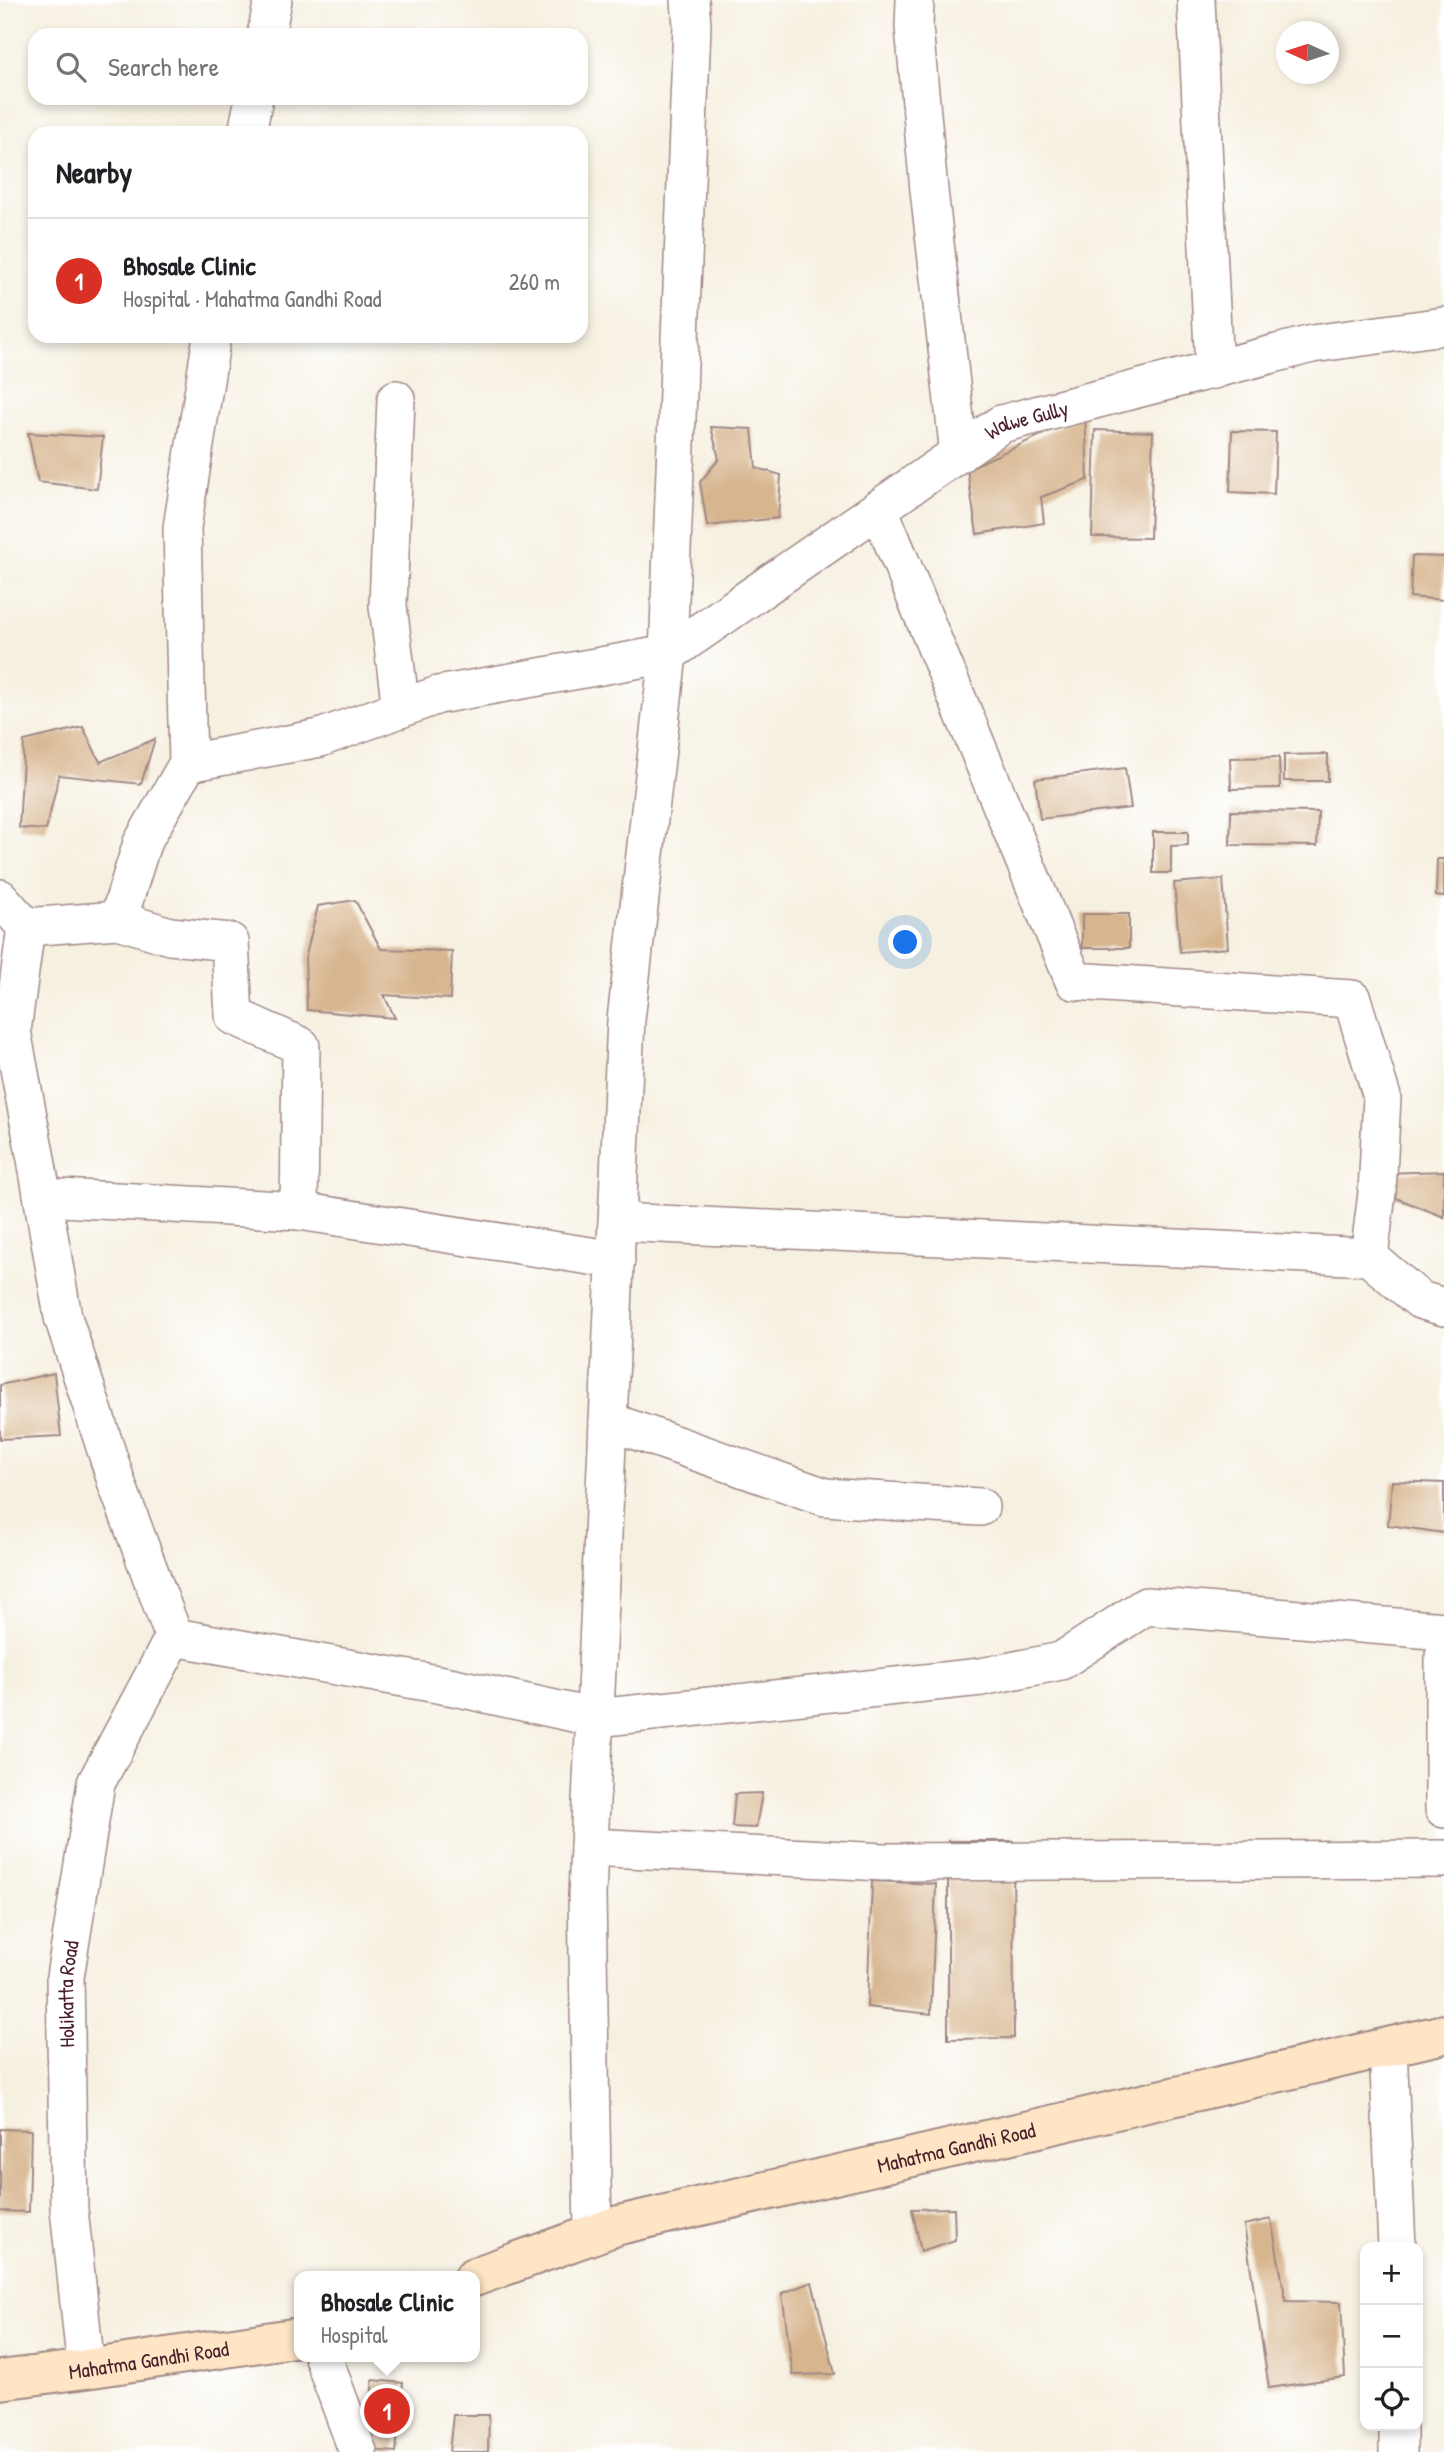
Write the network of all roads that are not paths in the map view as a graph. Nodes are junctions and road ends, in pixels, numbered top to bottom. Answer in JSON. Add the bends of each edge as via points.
{"nodes":[{"id":1,"x":273,"y":0,"type":"edge"},
{"id":2,"x":690,"y":0,"type":"edge"},
{"id":3,"x":915,"y":0,"type":"edge"},
{"id":4,"x":1196,"y":0,"type":"edge"},
{"id":5,"x":267,"y":28,"type":"edge"},
{"id":6,"x":253,"y":105,"type":"edge"},
{"id":7,"x":248,"y":126,"type":"edge"},
{"id":8,"x":1444,"y":326,"type":"edge"},
{"id":9,"x":211,"y":343,"type":"edge"},
{"id":10,"x":1214,"y":370,"type":"junction"},
{"id":11,"x":396,"y":400,"type":"dead end"},
{"id":12,"x":959,"y":454,"type":"junction"},
{"id":13,"x":879,"y":509,"type":"junction"},
{"id":14,"x":668,"y":654,"type":"junction"},
{"id":15,"x":401,"y":709,"type":"junction"},
{"id":16,"x":188,"y":762,"type":"junction"},
{"id":17,"x":0,"y":898,"type":"edge"},
{"id":18,"x":118,"y":920,"type":"junction"},
{"id":19,"x":26,"y":926,"type":"junction"},
{"id":20,"x":43,"y":1196,"type":"junction"},
{"id":21,"x":299,"y":1211,"type":"junction"},
{"id":22,"x":618,"y":1222,"type":"junction"},
{"id":23,"x":1369,"y":1257,"type":"junction"},
{"id":24,"x":616,"y":1260,"type":"junction"},
{"id":25,"x":1444,"y":1307,"type":"edge"},
{"id":26,"x":608,"y":1421,"type":"junction"},
{"id":27,"x":980,"y":1507,"type":"dead end"},
{"id":28,"x":1444,"y":1631,"type":"edge"},
{"id":29,"x":174,"y":1637,"type":"junction"},
{"id":30,"x":1444,"y":1656,"type":"edge"},
{"id":31,"x":596,"y":1718,"type":"junction"},
{"id":32,"x":1444,"y":1809,"type":"edge"},
{"id":33,"x":589,"y":1847,"type":"junction"},
{"id":34,"x":1444,"y":1859,"type":"edge"},
{"id":35,"x":1444,"y":2034,"type":"edge"},
{"id":36,"x":1388,"y":2047,"type":"junction"},
{"id":37,"x":593,"y":2235,"type":"junction"},
{"id":38,"x":1398,"y":2242,"type":"edge"},
{"id":39,"x":480,"y":2275,"type":"edge"},
{"id":40,"x":294,"y":2338,"type":"edge"},
{"id":41,"x":325,"y":2362,"type":"edge"},
{"id":42,"x":86,"y":2369,"type":"junction"},
{"id":43,"x":0,"y":2380,"type":"edge"},
{"id":44,"x":1398,"y":2431,"type":"edge"},
{"id":45,"x":358,"y":2452,"type":"edge"},
{"id":46,"x":1398,"y":2452,"type":"edge"}],
"edges":[{"from":1,"to":5,"type":"street"},
{"from":2,"to":14,"type":"street"},
{"from":3,"to":12,"type":"street","via":[[929,190]]},
{"from":4,"to":10,"type":"street"},
{"from":6,"to":7,"type":"street"},
{"from":8,"to":10,"type":"street","name":"Walwe Gully","via":[[1312,344]]},
{"from":9,"to":16,"type":"street","via":[[182,528]]},
{"from":10,"to":12,"type":"street","name":"Walwe Gully","via":[[1001,424]]},
{"from":11,"to":15,"type":"street","via":[[388,606]]},
{"from":12,"to":13,"type":"street","name":"Walwe Gully"},
{"from":13,"to":14,"type":"street","name":"Walwe Gully"},
{"from":13,"to":23,"type":"street","via":[[1074,981],[1352,999],[1382,1097]]},
{"from":14,"to":15,"type":"street","via":[[438,695]]},
{"from":14,"to":22,"type":"street","via":[[626,1020]]},
{"from":15,"to":16,"type":"street","via":[[320,738]]},
{"from":16,"to":18,"type":"street","via":[[142,843]]},
{"from":17,"to":19,"type":"street"},
{"from":18,"to":19,"type":"street"},
{"from":18,"to":21,"type":"street","via":[[170,936],[230,942],[233,1016],[302,1046]]},
{"from":19,"to":20,"type":"street","via":[[12,1031]]},
{"from":20,"to":21,"type":"street"},
{"from":20,"to":29,"type":"street","via":[[63,1317],[118,1487]]},
{"from":21,"to":24,"type":"street"},
{"from":22,"to":23,"type":"street"},
{"from":22,"to":24,"type":"street"},
{"from":23,"to":25,"type":"street","via":[[1420,1300]]},
{"from":24,"to":26,"type":"street"},
{"from":26,"to":27,"type":"street","via":[[825,1497]]},
{"from":26,"to":31,"type":"street"},
{"from":28,"to":31,"type":"street","via":[[1146,1606],[1061,1661],[981,1676]]},
{"from":29,"to":31,"type":"street"},
{"from":29,"to":42,"type":"street","name":"Holikatta Road","via":[[96,1783],[65,1977],[69,2209]]},
{"from":30,"to":32,"type":"street"},
{"from":31,"to":33,"type":"street"},
{"from":33,"to":34,"type":"street","via":[[884,1862]]},
{"from":33,"to":37,"type":"street"},
{"from":35,"to":36,"type":"main road","name":"Mahatma Gandhi Road"},
{"from":36,"to":37,"type":"main road","name":"Mahatma Gandhi Road","via":[[619,2225]]},
{"from":36,"to":38,"type":"street"},
{"from":37,"to":39,"type":"main road","name":"Mahatma Gandhi Road"},
{"from":40,"to":42,"type":"main road","name":"Mahatma Gandhi Road"},
{"from":41,"to":45,"type":"street"},
{"from":42,"to":43,"type":"main road","name":"Mahatma Gandhi Road"},
{"from":44,"to":46,"type":"street"}]}
